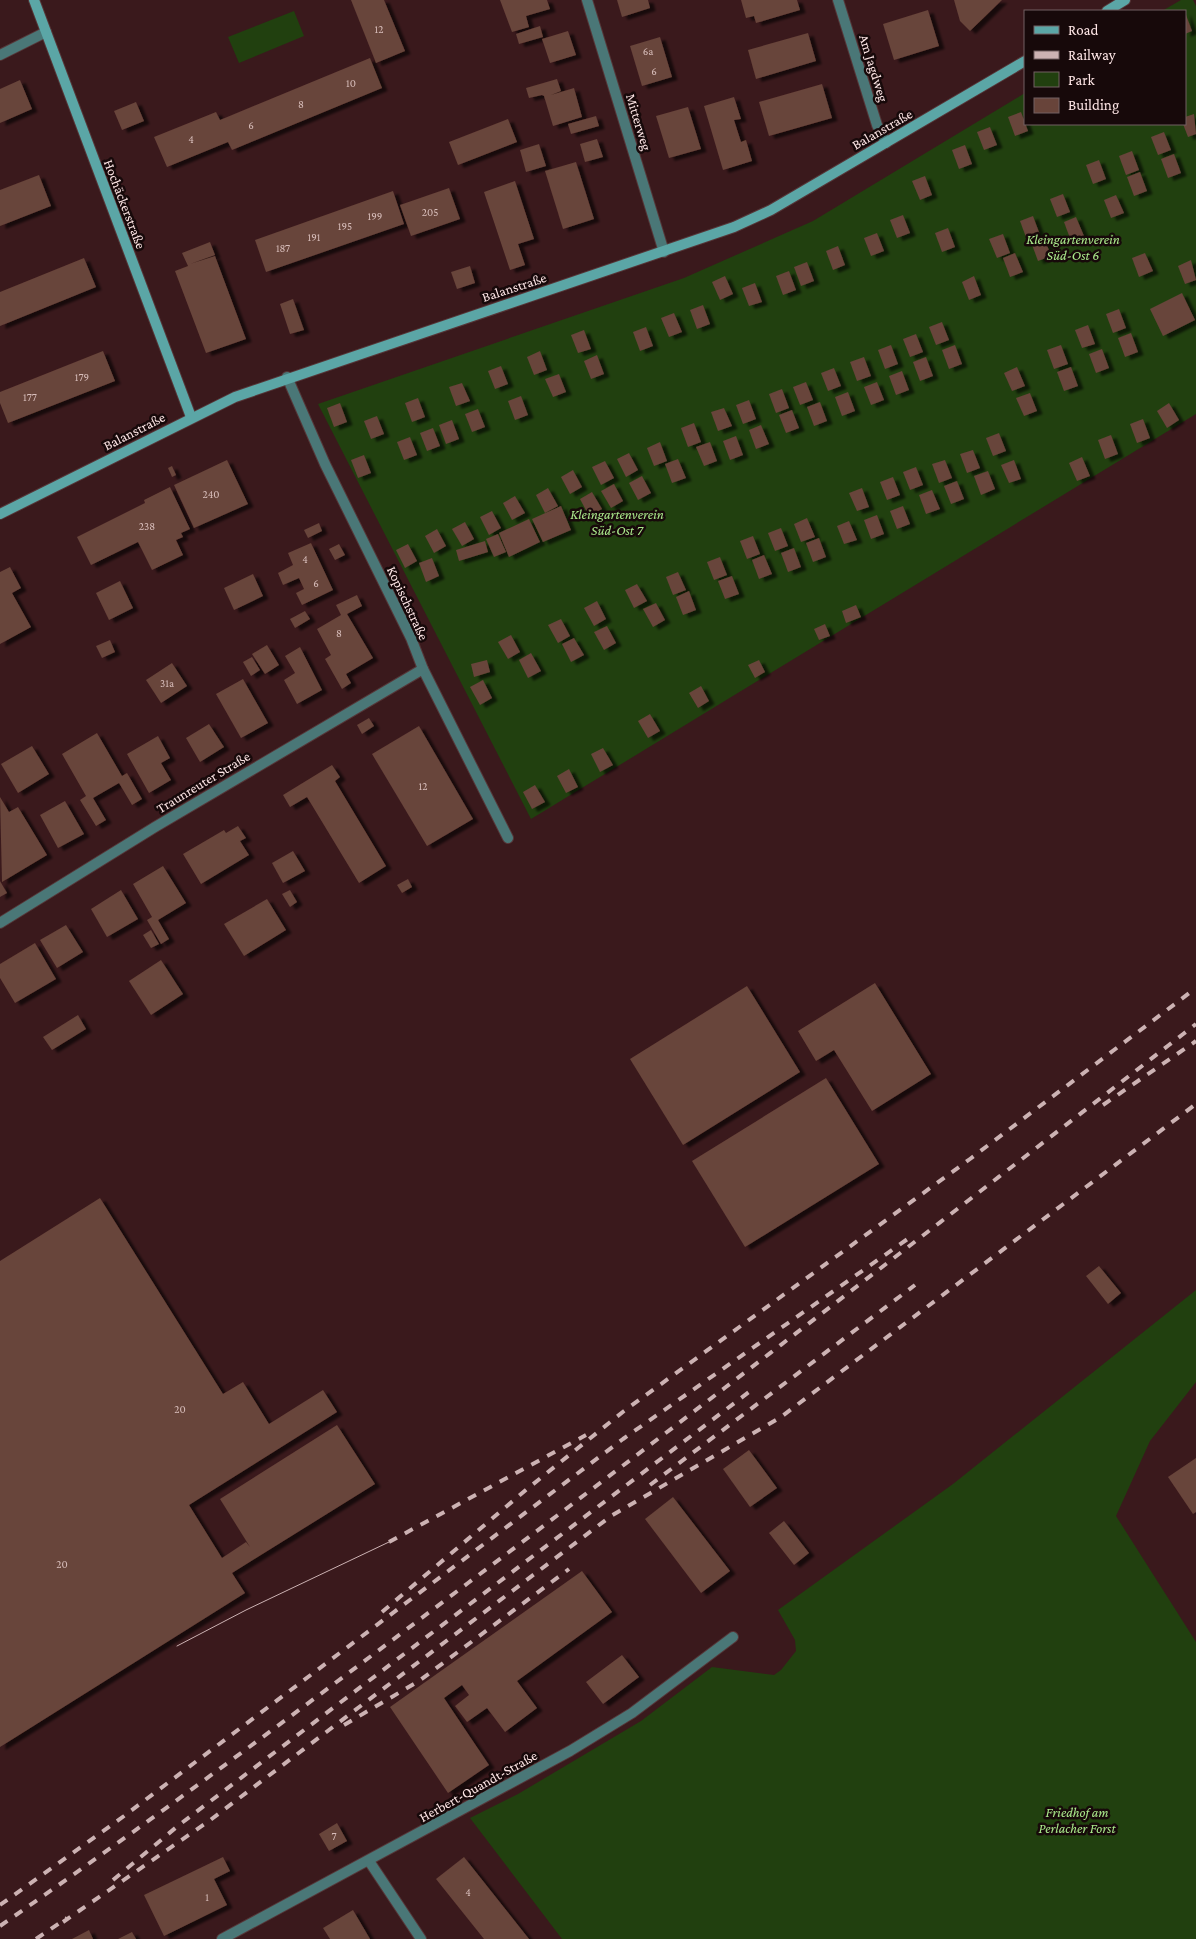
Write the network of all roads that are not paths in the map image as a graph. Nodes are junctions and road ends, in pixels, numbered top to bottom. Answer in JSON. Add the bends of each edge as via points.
{"nodes":[{"id":1,"x":34,"y":0,"type":"edge"},
{"id":2,"x":588,"y":0,"type":"edge"},
{"id":3,"x":838,"y":0,"type":"edge"},
{"id":4,"x":1125,"y":0,"type":"edge"},
{"id":5,"x":1108,"y":10,"type":"edge"},
{"id":6,"x":46,"y":32,"type":"junction"},
{"id":7,"x":0,"y":55,"type":"edge"},
{"id":8,"x":1024,"y":62,"type":"edge"},
{"id":9,"x":886,"y":143,"type":"junction"},
{"id":10,"x":664,"y":252,"type":"junction"},
{"id":11,"x":287,"y":378,"type":"junction"},
{"id":12,"x":191,"y":417,"type":"junction"},
{"id":13,"x":0,"y":514,"type":"edge"},
{"id":14,"x":423,"y":669,"type":"junction"},
{"id":15,"x":508,"y":838,"type":"dead end"},
{"id":16,"x":0,"y":923,"type":"edge"},
{"id":17,"x":734,"y":1637,"type":"dead end"},
{"id":18,"x":369,"y":1861,"type":"junction"},
{"id":19,"x":222,"y":1939,"type":"edge"},
{"id":20,"x":421,"y":1939,"type":"edge"}],
"edges":[{"from":1,"to":6,"type":"street","name":"Hochäckerstraße"},
{"from":2,"to":10,"type":"street","name":"Mitterweg"},
{"from":3,"to":9,"type":"street","name":"Am Jagdweg","via":[[877,125]]},
{"from":4,"to":5,"type":"street"},
{"from":6,"to":7,"type":"street"},
{"from":6,"to":12,"type":"street","name":"Hochäckerstraße"},
{"from":8,"to":9,"type":"street","name":"Balanstraße"},
{"from":9,"to":10,"type":"street","name":"Balanstraße","via":[[771,210],[722,232]]},
{"from":10,"to":11,"type":"street","name":"Balanstraße"},
{"from":11,"to":12,"type":"street","name":"Balanstraße"},
{"from":11,"to":14,"type":"street","name":"Kopischstraße"},
{"from":12,"to":13,"type":"street","name":"Balanstraße"},
{"from":14,"to":15,"type":"street","name":"Kopischstraße"},
{"from":14,"to":16,"type":"street","name":"Traunreuter Straße","via":[[155,827]]},
{"from":17,"to":18,"type":"street","name":"Herbert-Quandt-Straße","via":[[632,1713],[570,1751]]},
{"from":18,"to":19,"type":"street","name":"Herbert-Quandt-Straße"},
{"from":18,"to":20,"type":"street"}]}
